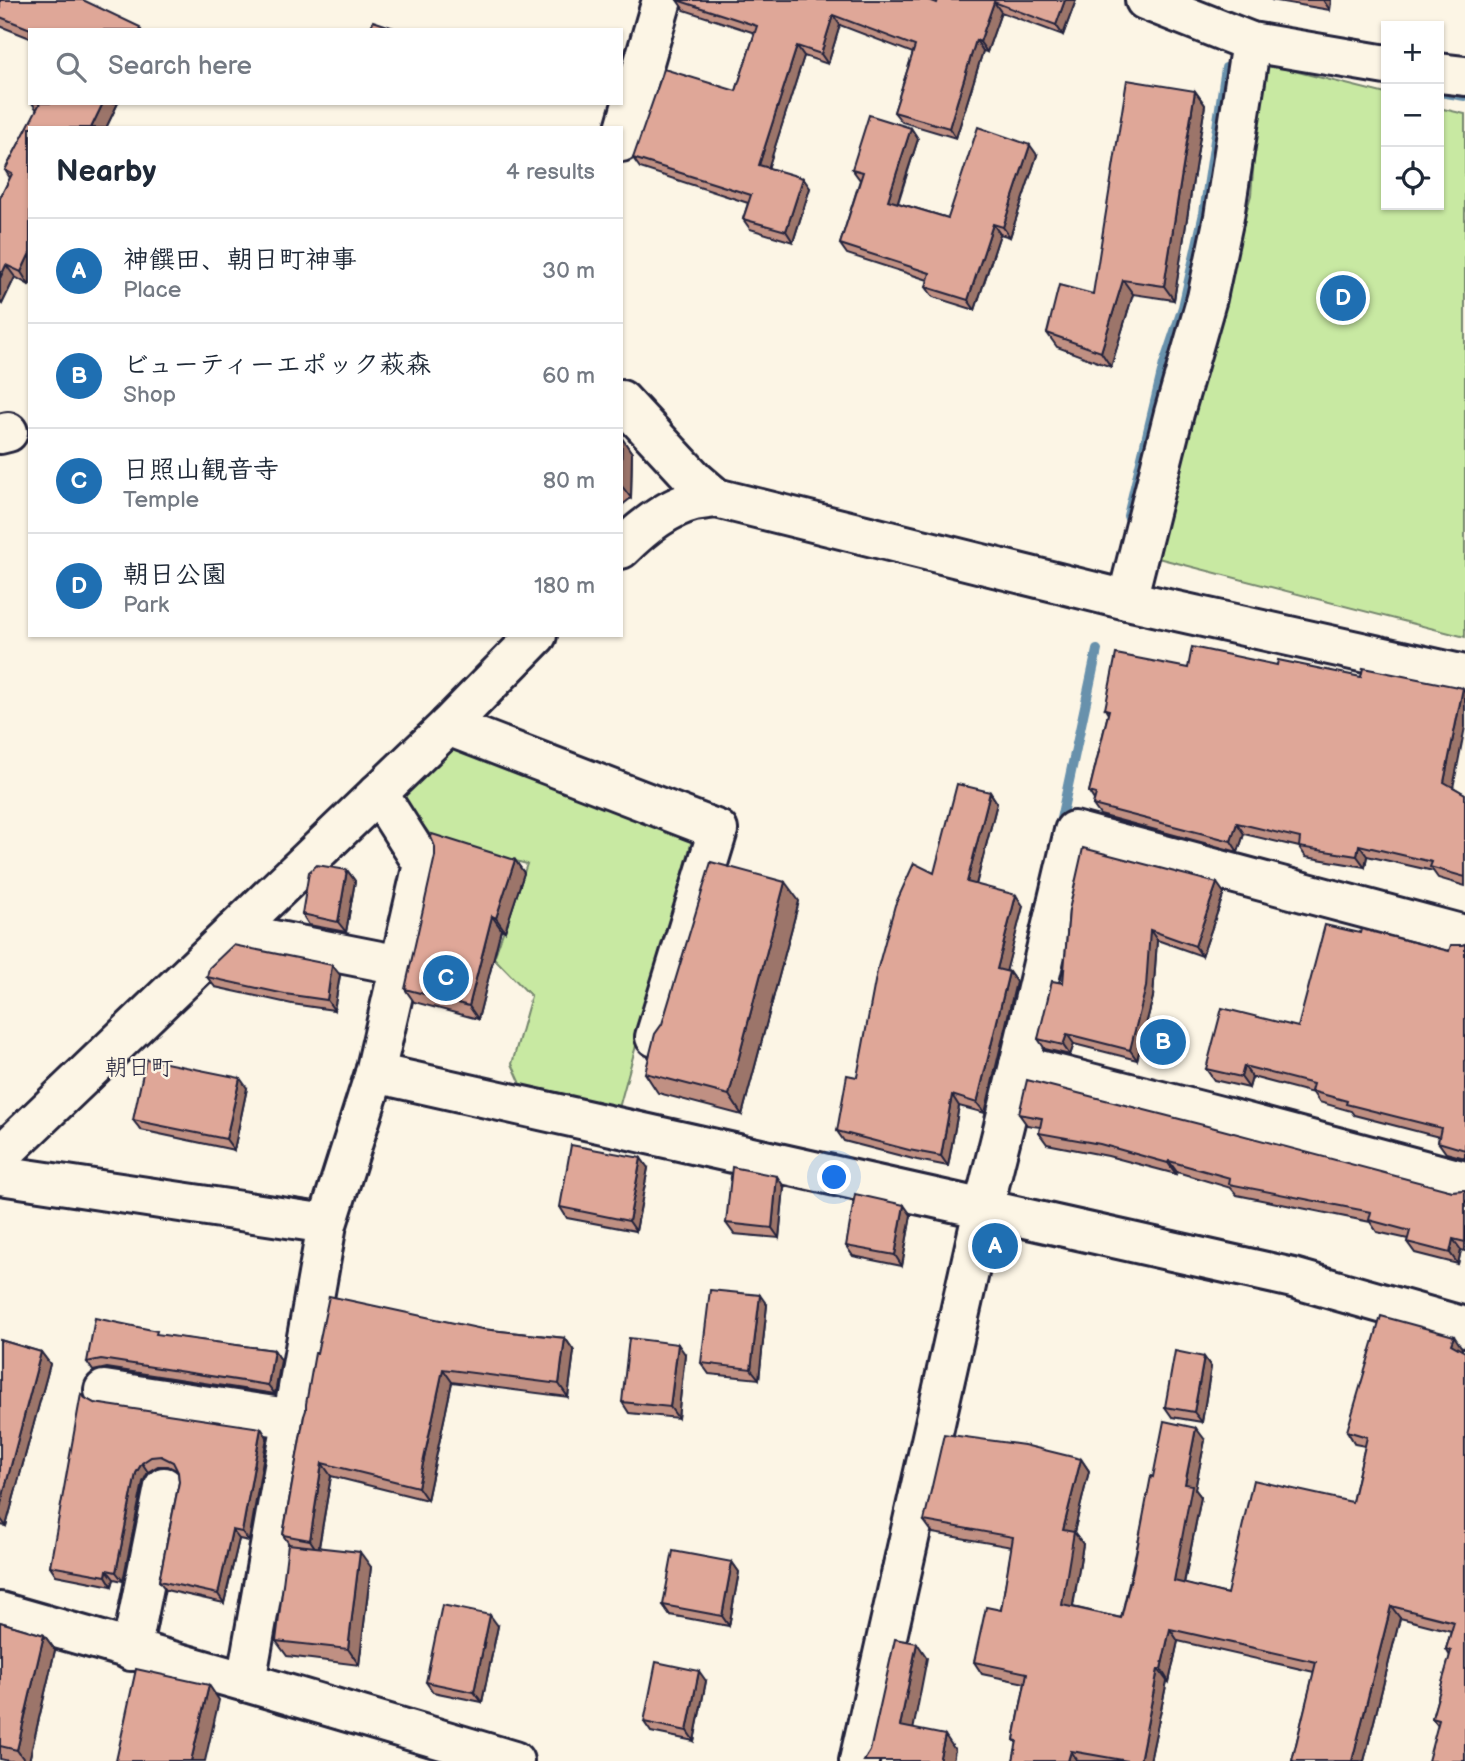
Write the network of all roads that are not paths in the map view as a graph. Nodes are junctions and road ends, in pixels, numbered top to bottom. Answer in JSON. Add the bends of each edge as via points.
{"nodes":[{"id":1,"x":662,"y":0,"type":"edge"},
{"id":2,"x":1145,"y":0,"type":"edge"},
{"id":3,"x":1249,"y":57,"type":"junction"},
{"id":4,"x":1381,"y":65,"type":"edge"},
{"id":5,"x":1444,"y":74,"type":"edge"},
{"id":6,"x":1465,"y":76,"type":"edge"},
{"id":7,"x":623,"y":135,"type":"edge"},
{"id":8,"x":623,"y":402,"type":"edge"},
{"id":9,"x":716,"y":498,"type":"junction"},
{"id":10,"x":623,"y":547,"type":"edge"},
{"id":11,"x":1127,"y":600,"type":"junction"},
{"id":12,"x":535,"y":637,"type":"edge"},
{"id":13,"x":1465,"y":675,"type":"edge"},
{"id":14,"x":447,"y":726,"type":"junction"},
{"id":15,"x":378,"y":793,"type":"junction"},
{"id":16,"x":233,"y":932,"type":"junction"},
{"id":17,"x":1465,"y":935,"type":"edge"},
{"id":18,"x":400,"y":965,"type":"junction"},
{"id":19,"x":655,"y":1037,"type":"edge"},
{"id":20,"x":1019,"y":1065,"type":"junction"},
{"id":21,"x":376,"y":1073,"type":"junction"},
{"id":22,"x":0,"y":1156,"type":"edge"},
{"id":23,"x":0,"y":1175,"type":"edge"},
{"id":24,"x":1465,"y":1181,"type":"edge"},
{"id":25,"x":983,"y":1210,"type":"junction"},
{"id":26,"x":327,"y":1224,"type":"junction"},
{"id":27,"x":1465,"y":1327,"type":"edge"},
{"id":28,"x":104,"y":1390,"type":"dead end"},
{"id":29,"x":293,"y":1419,"type":"junction"},
{"id":30,"x":164,"y":1487,"type":"dead end"},
{"id":31,"x":0,"y":1612,"type":"edge"},
{"id":32,"x":131,"y":1650,"type":"junction"},
{"id":33,"x":246,"y":1682,"type":"junction"},
{"id":34,"x":514,"y":1761,"type":"edge"},
{"id":35,"x":859,"y":1761,"type":"edge"}],
"edges":[{"from":1,"to":7,"type":"street"},
{"from":2,"to":3,"type":"street"},
{"from":3,"to":4,"type":"street"},
{"from":3,"to":11,"type":"street","via":[[1210,285]]},
{"from":5,"to":6,"type":"street"},
{"from":8,"to":9,"type":"street"},
{"from":9,"to":10,"type":"street","via":[[667,512]]},
{"from":9,"to":11,"type":"street"},
{"from":11,"to":13,"type":"street"},
{"from":12,"to":14,"type":"street"},
{"from":14,"to":15,"type":"street"},
{"from":14,"to":19,"type":"street","via":[[718,830]]},
{"from":15,"to":16,"type":"street"},
{"from":15,"to":18,"type":"street","via":[[423,864]]},
{"from":16,"to":18,"type":"street"},
{"from":16,"to":22,"type":"street"},
{"from":17,"to":20,"type":"street","via":[[1074,831]]},
{"from":18,"to":21,"type":"street"},
{"from":20,"to":24,"type":"street"},
{"from":20,"to":25,"type":"street"},
{"from":21,"to":25,"type":"street"},
{"from":21,"to":26,"type":"street"},
{"from":23,"to":26,"type":"street"},
{"from":25,"to":27,"type":"street","via":[[1293,1278]]},
{"from":25,"to":35,"type":"street"},
{"from":26,"to":29,"type":"street"},
{"from":28,"to":29,"type":"street"},
{"from":29,"to":33,"type":"street"},
{"from":30,"to":32,"type":"street"},
{"from":31,"to":32,"type":"street"},
{"from":32,"to":33,"type":"street"},
{"from":33,"to":34,"type":"street"}]}
